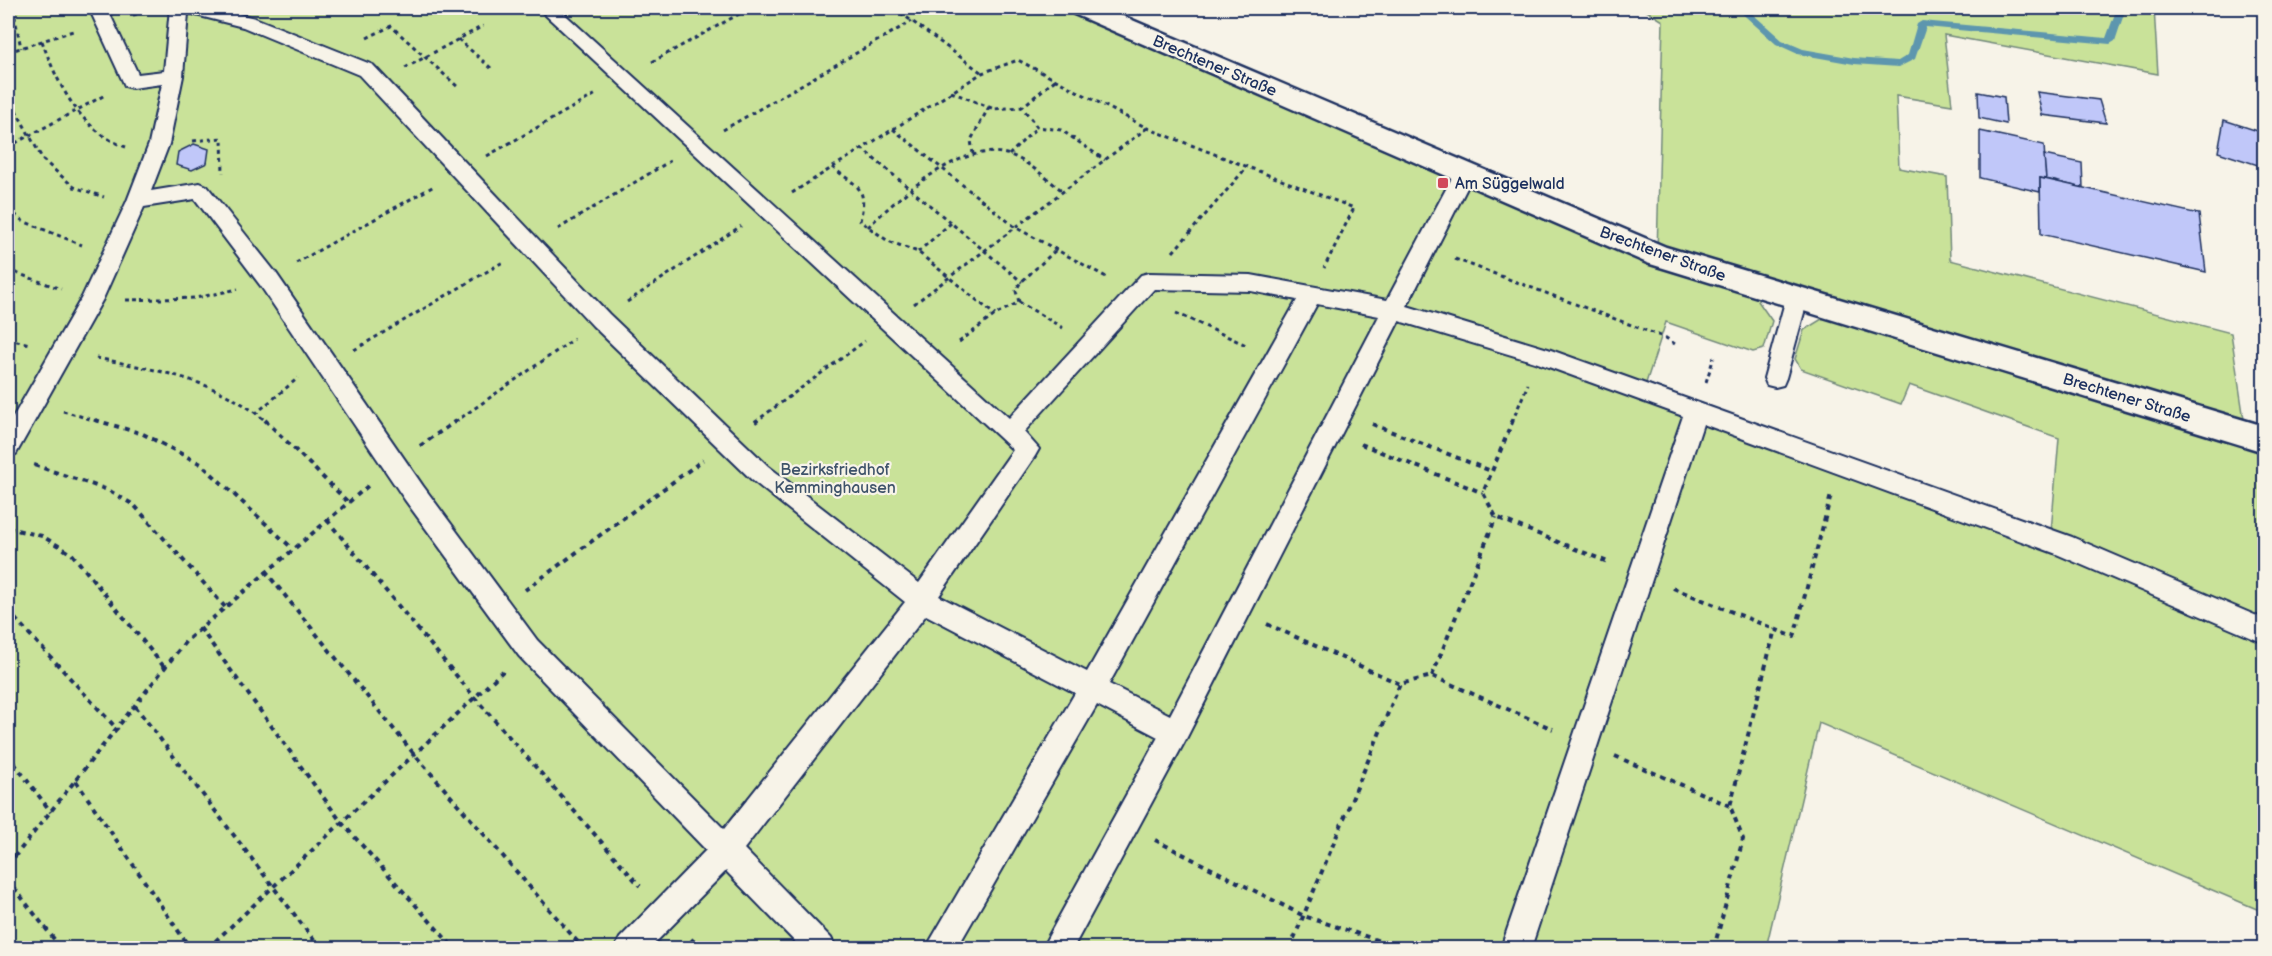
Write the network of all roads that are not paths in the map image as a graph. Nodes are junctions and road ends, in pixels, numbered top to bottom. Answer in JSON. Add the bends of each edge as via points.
{"nodes":[{"id":1,"x":179,"y":8,"type":"edge"},
{"id":2,"x":189,"y":8,"type":"edge"},
{"id":3,"x":547,"y":8,"type":"edge"},
{"id":4,"x":1083,"y":8,"type":"edge"},
{"id":5,"x":101,"y":14,"type":"edge"},
{"id":6,"x":173,"y":76,"type":"junction"},
{"id":7,"x":1464,"y":174,"type":"junction"},
{"id":8,"x":137,"y":201,"type":"junction"},
{"id":9,"x":1312,"y":294,"type":"junction"},
{"id":10,"x":1797,"y":298,"type":"junction"},
{"id":11,"x":1393,"y":310,"type":"junction"},
{"id":12,"x":1775,"y":378,"type":"dead end"},
{"id":13,"x":1696,"y":411,"type":"junction"},
{"id":14,"x":1009,"y":433,"type":"junction"},
{"id":15,"x":2265,"y":439,"type":"edge"},
{"id":16,"x":8,"y":447,"type":"edge"},
{"id":17,"x":922,"y":600,"type":"junction"},
{"id":18,"x":2265,"y":630,"type":"edge"},
{"id":19,"x":1092,"y":689,"type":"junction"},
{"id":20,"x":1175,"y":732,"type":"junction"},
{"id":21,"x":725,"y":850,"type":"junction"},
{"id":22,"x":630,"y":948,"type":"edge"},
{"id":23,"x":821,"y":948,"type":"edge"},
{"id":24,"x":941,"y":948,"type":"edge"},
{"id":25,"x":1058,"y":948,"type":"edge"},
{"id":26,"x":1516,"y":948,"type":"edge"}],
"edges":[{"from":1,"to":6,"type":"lane"},
{"from":2,"to":17,"type":"lane","via":[[248,22],[366,70],[601,321],[726,443]]},
{"from":3,"to":14,"type":"lane"},
{"from":4,"to":7,"type":"street","name":"Brechtener Straße"},
{"from":5,"to":6,"type":"lane","via":[[132,81]]},
{"from":6,"to":8,"type":"lane","via":[[159,144]]},
{"from":7,"to":10,"type":"street","name":"Brechtener Straße","via":[[1657,255]]},
{"from":7,"to":11,"type":"lane"},
{"from":8,"to":16,"type":"lane","via":[[92,299]]},
{"from":8,"to":21,"type":"lane","via":[[200,191],[268,279],[394,464],[528,648]]},
{"from":9,"to":11,"type":"lane"},
{"from":9,"to":14,"type":"lane","via":[[1251,283],[1143,287]]},
{"from":9,"to":19,"type":"lane"},
{"from":10,"to":12,"type":"lane"},
{"from":10,"to":15,"type":"street","name":"Brechtener Straße"},
{"from":11,"to":13,"type":"lane","via":[[1540,355]]},
{"from":11,"to":20,"type":"lane"},
{"from":13,"to":18,"type":"lane","via":[[2063,545]]},
{"from":13,"to":26,"type":"lane"},
{"from":14,"to":17,"type":"lane","via":[[1027,449]]},
{"from":17,"to":19,"type":"lane"},
{"from":17,"to":21,"type":"lane"},
{"from":19,"to":20,"type":"lane"},
{"from":19,"to":24,"type":"lane"},
{"from":20,"to":25,"type":"lane"},
{"from":21,"to":22,"type":"lane"},
{"from":21,"to":23,"type":"lane"}]}
